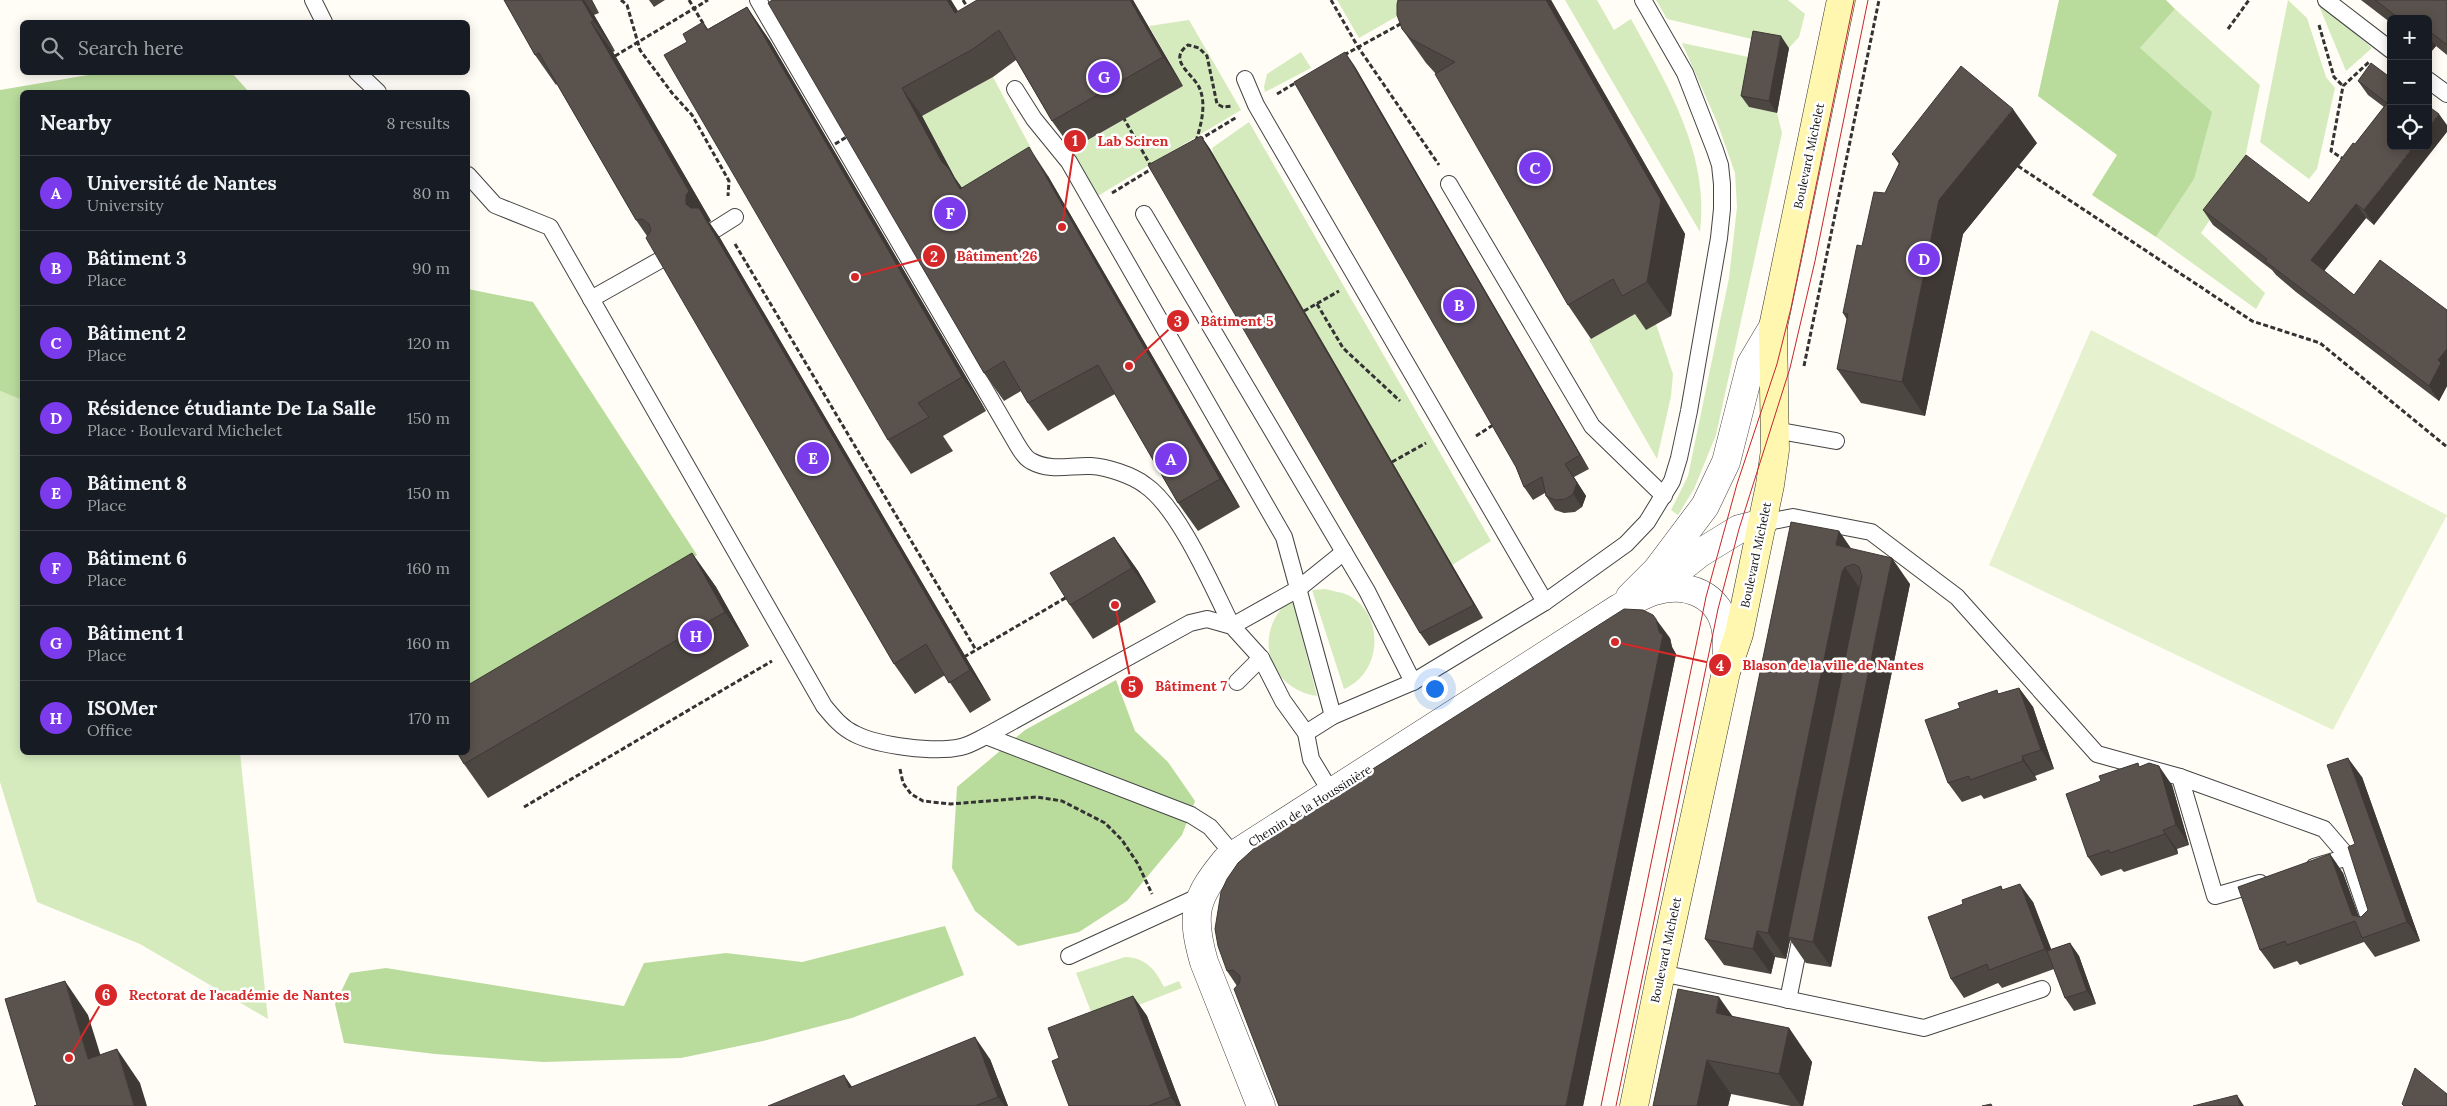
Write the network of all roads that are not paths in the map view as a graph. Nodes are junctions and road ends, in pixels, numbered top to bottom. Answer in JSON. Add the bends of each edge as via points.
{"nodes":[{"id":1,"x":313,"y":0,"type":"edge"},
{"id":2,"x":758,"y":0,"type":"edge"},
{"id":3,"x":1643,"y":0,"type":"edge"},
{"id":4,"x":1841,"y":0,"type":"edge"},
{"id":5,"x":2326,"y":0,"type":"edge"},
{"id":6,"x":323,"y":20,"type":"edge"},
{"id":7,"x":2387,"y":47,"type":"edge"},
{"id":8,"x":360,"y":75,"type":"edge"},
{"id":9,"x":2432,"y":83,"type":"edge"},
{"id":10,"x":1015,"y":89,"type":"edge"},
{"id":11,"x":376,"y":90,"type":"edge"},
{"id":12,"x":2447,"y":94,"type":"edge"},
{"id":13,"x":1249,"y":98,"type":"road end"},
{"id":14,"x":470,"y":177,"type":"edge"},
{"id":15,"x":1449,"y":184,"type":"road end"},
{"id":16,"x":1144,"y":214,"type":"dead end"},
{"id":17,"x":662,"y":259,"type":"edge"},
{"id":18,"x":591,"y":299,"type":"junction"},
{"id":19,"x":1773,"y":327,"type":"junction"},
{"id":20,"x":1775,"y":430,"type":"junction"},
{"id":21,"x":1836,"y":440,"type":"dead end"},
{"id":22,"x":1664,"y":496,"type":"junction"},
{"id":23,"x":1762,"y":523,"type":"junction"},
{"id":24,"x":1344,"y":552,"type":"junction"},
{"id":25,"x":1298,"y":589,"type":"junction"},
{"id":26,"x":1652,"y":592,"type":"junction"},
{"id":27,"x":1545,"y":602,"type":"junction"},
{"id":28,"x":1619,"y":608,"type":"junction"},
{"id":29,"x":1232,"y":626,"type":"junction"},
{"id":30,"x":1261,"y":658,"type":"junction"},
{"id":31,"x":1726,"y":672,"type":"junction"},
{"id":32,"x":1237,"y":682,"type":"dead end"},
{"id":33,"x":1413,"y":682,"type":"junction"},
{"id":34,"x":1333,"y":716,"type":"junction"},
{"id":35,"x":1306,"y":734,"type":"junction"},
{"id":36,"x":986,"y":736,"type":"junction"},
{"id":37,"x":2180,"y":777,"type":"junction"},
{"id":38,"x":1331,"y":792,"type":"junction"},
{"id":39,"x":1233,"y":854,"type":"junction"},
{"id":40,"x":2348,"y":857,"type":"junction"},
{"id":41,"x":2301,"y":871,"type":"edge"},
{"id":42,"x":2272,"y":880,"type":"edge"},
{"id":43,"x":1200,"y":896,"type":"junction"},
{"id":44,"x":1806,"y":912,"type":"edge"},
{"id":45,"x":2372,"y":927,"type":"edge"},
{"id":46,"x":1069,"y":956,"type":"dead end"},
{"id":47,"x":1660,"y":973,"type":"junction"},
{"id":48,"x":2042,"y":989,"type":"dead end"},
{"id":49,"x":1788,"y":1000,"type":"junction"},
{"id":50,"x":1261,"y":1106,"type":"edge"},
{"id":51,"x":1634,"y":1106,"type":"edge"}],
"edges":[{"from":1,"to":6,"type":"lane"},
{"from":2,"to":29,"type":"lane","via":[[1011,434],[1030,461],[1056,469],[1092,466],[1145,485],[1166,507],[1190,543]]},
{"from":3,"to":22,"type":"lane","via":[[1685,73],[1715,150],[1722,184],[1719,238],[1689,411],[1679,458]]},
{"from":4,"to":19,"type":"street","name":"Boulevard Michelet"},
{"from":5,"to":7,"type":"lane"},
{"from":8,"to":11,"type":"lane"},
{"from":9,"to":12,"type":"lane"},
{"from":10,"to":25,"type":"lane","via":[[1034,119],[1069,162],[1284,537]]},
{"from":13,"to":27,"type":"lane","via":[[1360,280]]},
{"from":14,"to":18,"type":"lane","via":[[494,205],[550,227]]},
{"from":15,"to":22,"type":"lane","via":[[1592,426]]},
{"from":16,"to":24,"type":"lane"},
{"from":17,"to":18,"type":"lane"},
{"from":18,"to":36,"type":"lane","via":[[835,720],[869,740],[919,748],[961,747]]},
{"from":19,"to":20,"type":"street","name":"Boulevard Michelet"},
{"from":19,"to":28,"type":"street","name":"Chemin de la Houssinière","via":[[1751,364],[1726,462],[1705,506],[1657,570]]},
{"from":20,"to":21,"type":"lane"},
{"from":20,"to":23,"type":"street","name":"Boulevard Michelet","via":[[1775,450]]},
{"from":22,"to":27,"type":"lane","via":[[1647,522],[1626,544]]},
{"from":23,"to":26,"type":"street","name":"Chemin de la Houssinière","via":[[1738,529],[1700,553]]},
{"from":23,"to":31,"type":"street","name":"Boulevard Michelet","via":[[1739,634]]},
{"from":23,"to":37,"type":"lane","via":[[1793,517],[1871,532],[1958,598],[2097,754]]},
{"from":24,"to":25,"type":"lane"},
{"from":24,"to":33,"type":"lane"},
{"from":25,"to":29,"type":"lane"},
{"from":25,"to":34,"type":"lane"},
{"from":26,"to":28,"type":"street","name":"Chemin de la Houssinière"},
{"from":26,"to":31,"type":"street","name":"Chemin de la Houssinière","via":[[1681,587],[1704,594],[1713,602],[1726,631]]},
{"from":27,"to":33,"type":"lane"},
{"from":28,"to":38,"type":"street","name":"Chemin de la Houssinière"},
{"from":29,"to":30,"type":"lane"},
{"from":29,"to":36,"type":"lane","via":[[1207,619],[1190,623]]},
{"from":30,"to":32,"type":"lane"},
{"from":30,"to":35,"type":"lane","via":[[1283,701]]},
{"from":31,"to":47,"type":"street","name":"Boulevard Michelet"},
{"from":33,"to":34,"type":"lane"},
{"from":34,"to":35,"type":"lane"},
{"from":35,"to":38,"type":"lane","via":[[1311,759]]},
{"from":36,"to":39,"type":"lane","via":[[1190,815],[1210,827]]},
{"from":37,"to":40,"type":"lane","via":[[2324,829]]},
{"from":37,"to":42,"type":"lane","via":[[2216,896]]},
{"from":38,"to":39,"type":"street","name":"Chemin de la Houssinière"},
{"from":39,"to":43,"type":"street","name":"Chemin de la Houssinière","via":[[1207,883]]},
{"from":40,"to":41,"type":"lane"},
{"from":40,"to":45,"type":"lane"},
{"from":43,"to":46,"type":"lane"},
{"from":43,"to":50,"type":"street","name":"Chemin de la Houssinière","via":[[1196,924],[1199,945],[1230,1004]]},
{"from":44,"to":49,"type":"lane"},
{"from":47,"to":49,"type":"lane"},
{"from":47,"to":51,"type":"street","name":"Boulevard Michelet"},
{"from":48,"to":49,"type":"lane","via":[[1924,1028]]}]}
